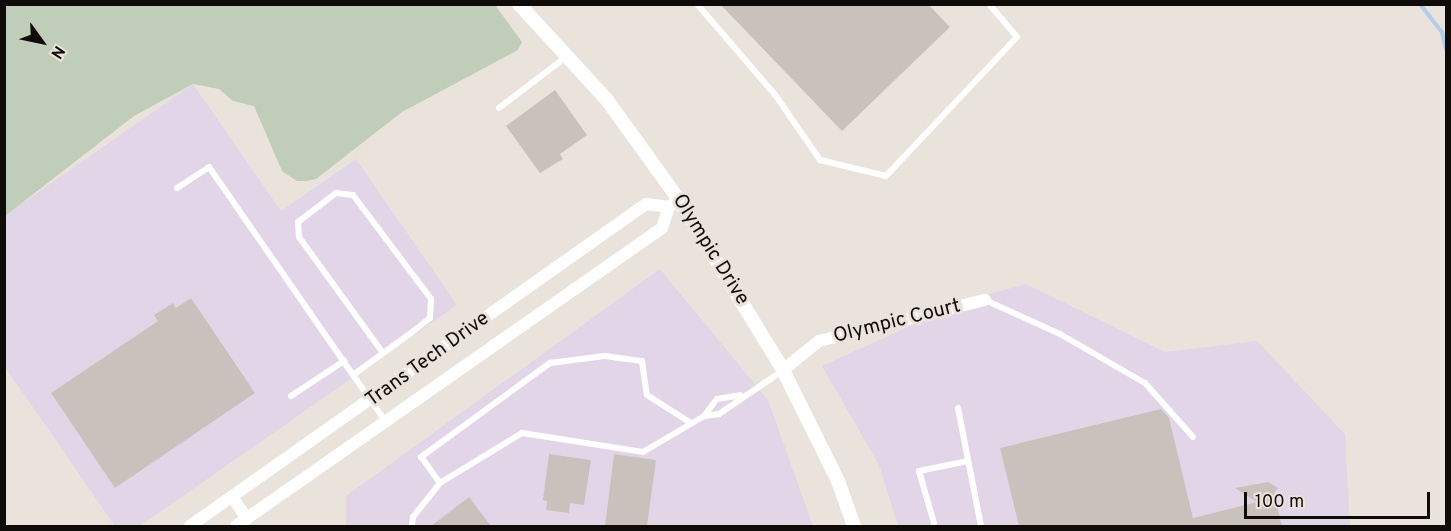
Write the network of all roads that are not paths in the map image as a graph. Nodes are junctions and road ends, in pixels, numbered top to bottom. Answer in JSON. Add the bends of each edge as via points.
{"nodes":[{"id":1,"x":519,"y":4,"type":"edge"},
{"id":2,"x":697,"y":4,"type":"edge"},
{"id":3,"x":989,"y":4,"type":"edge"},
{"id":4,"x":567,"y":56,"type":"junction"},
{"id":5,"x":499,"y":108,"type":"dead end"},
{"id":6,"x":177,"y":188,"type":"dead end"},
{"id":7,"x":674,"y":203,"type":"junction"},
{"id":8,"x":985,"y":300,"type":"joint"},
{"id":9,"x":383,"y":353,"type":"junction"},
{"id":10,"x":344,"y":361,"type":"junction"},
{"id":11,"x":783,"y":370,"type":"junction"},
{"id":12,"x":353,"y":375,"type":"junction"},
{"id":13,"x":741,"y":395,"type":"junction"},
{"id":14,"x":291,"y":396,"type":"dead end"},
{"id":15,"x":371,"y":401,"type":"junction"},
{"id":16,"x":958,"y":408,"type":"dead end"},
{"id":17,"x":704,"y":416,"type":"junction"},
{"id":18,"x":386,"y":423,"type":"junction"},
{"id":19,"x":691,"y":423,"type":"junction"},
{"id":20,"x":1193,"y":437,"type":"dead end"},
{"id":21,"x":968,"y":461,"type":"junction"},
{"id":22,"x":440,"y":483,"type":"junction"},
{"id":23,"x":232,"y":498,"type":"junction"},
{"id":24,"x":247,"y":519,"type":"junction"},
{"id":25,"x":934,"y":524,"type":"dead end"},
{"id":26,"x":190,"y":526,"type":"edge"},
{"id":27,"x":236,"y":526,"type":"edge"},
{"id":28,"x":412,"y":526,"type":"edge"},
{"id":29,"x":854,"y":526,"type":"edge"},
{"id":30,"x":981,"y":526,"type":"edge"}],
"edges":[{"from":1,"to":4,"type":"street","name":"Olympic Drive"},
{"from":2,"to":3,"type":"lane","via":[[776,96],[820,160],[886,177],[1017,37]]},
{"from":4,"to":5,"type":"lane"},
{"from":4,"to":7,"type":"street","name":"Olympic Drive","via":[[643,145]]},
{"from":6,"to":10,"type":"lane","via":[[209,167]]},
{"from":7,"to":11,"type":"street","name":"Olympic Drive"},
{"from":7,"to":15,"type":"street","name":"Trans Tech Drive","via":[[646,204]]},
{"from":7,"to":18,"type":"street","name":"Trans Tech Drive","via":[[662,228]]},
{"from":8,"to":11,"type":"street","name":"Olympic Court","via":[[819,341]]},
{"from":8,"to":20,"type":"lane","via":[[1060,334],[1145,382]]},
{"from":9,"to":9,"type":"lane","via":[[430,318],[431,299],[353,195],[336,193],[297,222],[299,237]]},
{"from":9,"to":12,"type":"lane"},
{"from":10,"to":12,"type":"lane"},
{"from":10,"to":14,"type":"lane"},
{"from":11,"to":13,"type":"lane"},
{"from":11,"to":29,"type":"street","name":"Olympic Drive","via":[[838,481]]},
{"from":12,"to":15,"type":"lane"},
{"from":13,"to":17,"type":"lane","via":[[718,414]]},
{"from":13,"to":17,"type":"lane","via":[[717,399]]},
{"from":15,"to":18,"type":"lane"},
{"from":15,"to":23,"type":"street","name":"Trans Tech Drive"},
{"from":16,"to":21,"type":"lane"},
{"from":17,"to":19,"type":"lane"},
{"from":18,"to":24,"type":"street","name":"Trans Tech Drive"},
{"from":19,"to":22,"type":"lane","via":[[643,452],[522,432]]},
{"from":19,"to":22,"type":"lane","via":[[647,395],[642,361],[605,356],[550,363],[421,458]]},
{"from":21,"to":25,"type":"lane","via":[[919,471]]},
{"from":21,"to":30,"type":"lane"},
{"from":22,"to":28,"type":"lane","via":[[413,517]]},
{"from":23,"to":24,"type":"street"},
{"from":23,"to":26,"type":"street","name":"Trans Tech Drive"},
{"from":24,"to":27,"type":"street","name":"Trans Tech Drive"}]}
